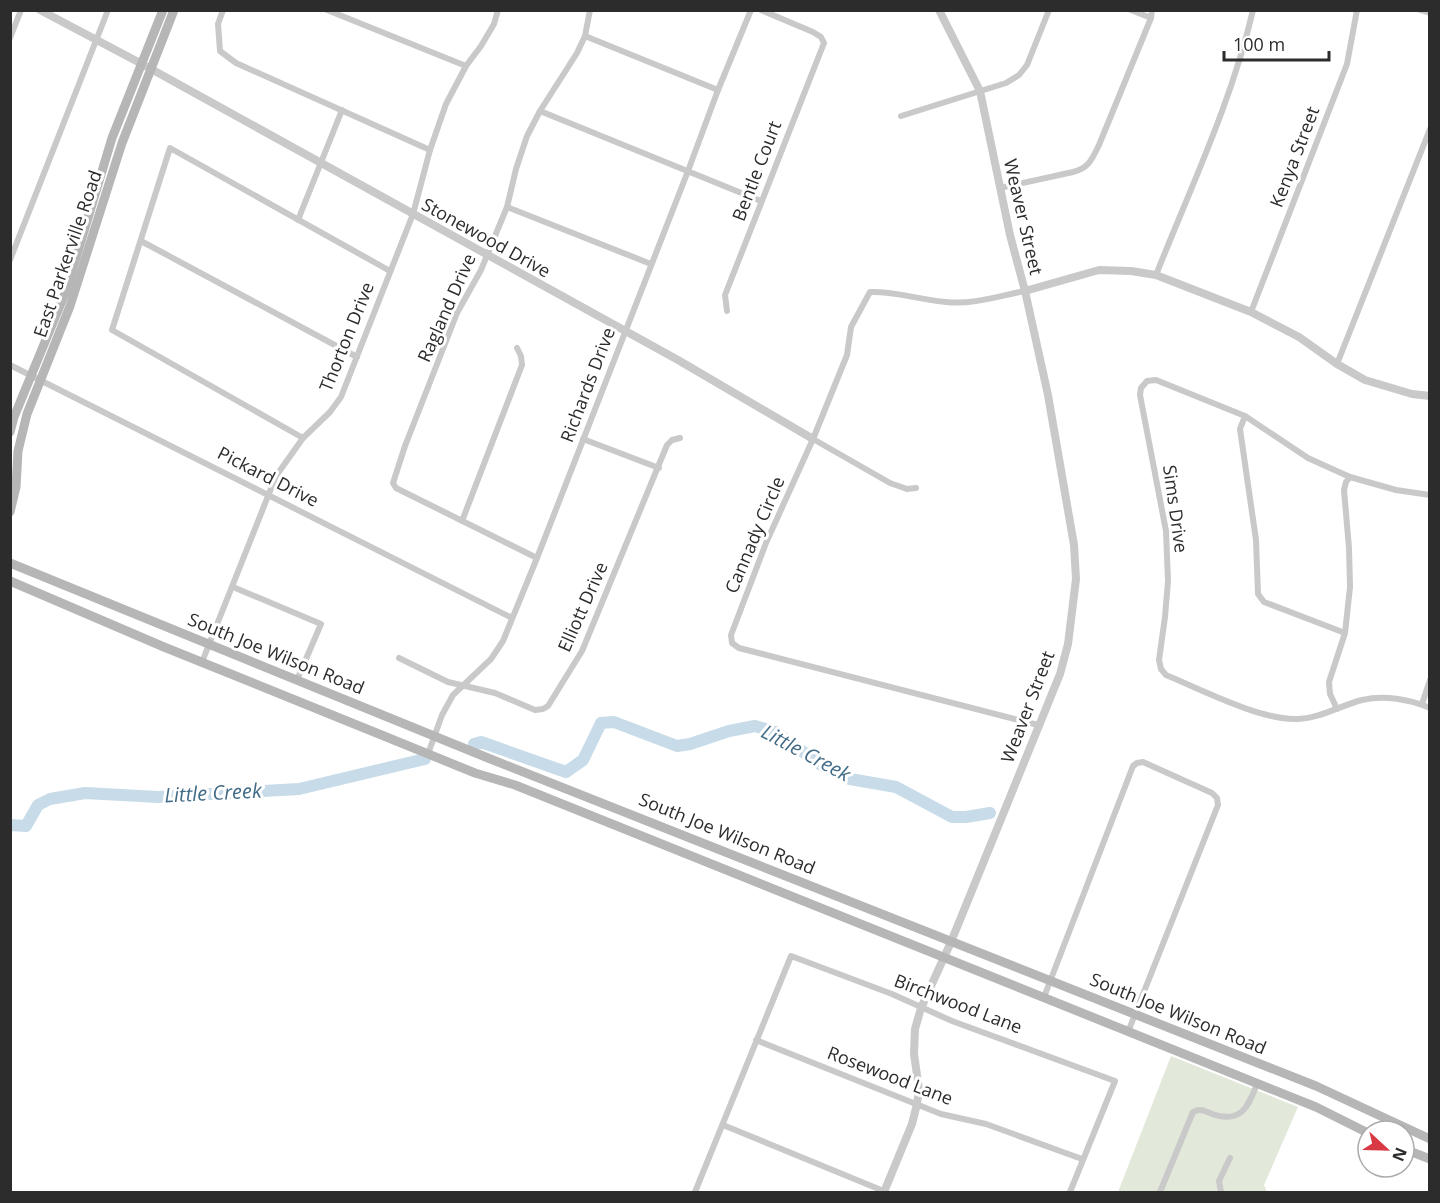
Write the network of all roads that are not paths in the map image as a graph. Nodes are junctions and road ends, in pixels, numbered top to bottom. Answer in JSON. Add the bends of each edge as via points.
{"nodes":[{"id":1,"x":21,"y":10,"type":"edge"},
{"id":2,"x":40,"y":10,"type":"edge"},
{"id":3,"x":108,"y":10,"type":"edge"},
{"id":4,"x":163,"y":10,"type":"edge"},
{"id":5,"x":174,"y":10,"type":"edge"},
{"id":6,"x":223,"y":10,"type":"edge"},
{"id":7,"x":327,"y":10,"type":"edge"},
{"id":8,"x":498,"y":10,"type":"edge"},
{"id":9,"x":591,"y":10,"type":"edge"},
{"id":10,"x":751,"y":10,"type":"edge"},
{"id":11,"x":761,"y":10,"type":"edge"},
{"id":12,"x":939,"y":10,"type":"edge"},
{"id":13,"x":1049,"y":10,"type":"edge"},
{"id":14,"x":1131,"y":10,"type":"edge"},
{"id":15,"x":1152,"y":10,"type":"edge"},
{"id":16,"x":1253,"y":10,"type":"edge"},
{"id":17,"x":1357,"y":10,"type":"edge"},
{"id":18,"x":1420,"y":10,"type":"edge"},
{"id":19,"x":1430,"y":13,"type":"edge"},
{"id":20,"x":1151,"y":18,"type":"junction"},
{"id":21,"x":585,"y":36,"type":"junction"},
{"id":22,"x":10,"y":38,"type":"edge"},
{"id":23,"x":96,"y":39,"type":"junction"},
{"id":24,"x":146,"y":66,"type":"junction"},
{"id":25,"x":466,"y":66,"type":"junction"},
{"id":26,"x":718,"y":90,"type":"junction"},
{"id":27,"x":980,"y":91,"type":"junction"},
{"id":28,"x":342,"y":110,"type":"junction"},
{"id":29,"x":540,"y":111,"type":"junction"},
{"id":30,"x":901,"y":116,"type":"dead end"},
{"id":31,"x":1430,"y":129,"type":"edge"},
{"id":32,"x":430,"y":150,"type":"junction"},
{"id":33,"x":319,"y":163,"type":"junction"},
{"id":34,"x":688,"y":171,"type":"junction"},
{"id":35,"x":1000,"y":188,"type":"junction"},
{"id":36,"x":761,"y":201,"type":"junction"},
{"id":37,"x":507,"y":207,"type":"junction"},
{"id":38,"x":413,"y":214,"type":"junction"},
{"id":39,"x":298,"y":220,"type":"junction"},
{"id":40,"x":141,"y":241,"type":"junction"},
{"id":41,"x":487,"y":256,"type":"junction"},
{"id":42,"x":10,"y":260,"type":"edge"},
{"id":43,"x":651,"y":264,"type":"junction"},
{"id":44,"x":390,"y":272,"type":"junction"},
{"id":45,"x":1156,"y":275,"type":"junction"},
{"id":46,"x":1025,"y":291,"type":"junction"},
{"id":47,"x":727,"y":311,"type":"dead end"},
{"id":48,"x":1251,"y":312,"type":"junction"},
{"id":49,"x":624,"y":332,"type":"junction"},
{"id":50,"x":517,"y":348,"type":"dead end"},
{"id":51,"x":357,"y":357,"type":"junction"},
{"id":52,"x":1337,"y":364,"type":"junction"},
{"id":53,"x":10,"y":365,"type":"edge"},
{"id":54,"x":31,"y":375,"type":"junction"},
{"id":55,"x":41,"y":379,"type":"junction"},
{"id":56,"x":1430,"y":396,"type":"edge"},
{"id":57,"x":1245,"y":416,"type":"junction"},
{"id":58,"x":10,"y":432,"type":"edge"},
{"id":59,"x":303,"y":438,"type":"junction"},
{"id":60,"x":680,"y":438,"type":"dead end"},
{"id":61,"x":583,"y":439,"type":"junction"},
{"id":62,"x":813,"y":439,"type":"junction"},
{"id":63,"x":659,"y":468,"type":"junction"},
{"id":64,"x":1350,"y":477,"type":"junction"},
{"id":65,"x":916,"y":488,"type":"dead end"},
{"id":66,"x":269,"y":494,"type":"junction"},
{"id":67,"x":1430,"y":495,"type":"edge"},
{"id":68,"x":10,"y":512,"type":"edge"},
{"id":69,"x":462,"y":521,"type":"junction"},
{"id":70,"x":537,"y":558,"type":"junction"},
{"id":71,"x":10,"y":563,"type":"edge"},
{"id":72,"x":10,"y":581,"type":"edge"},
{"id":73,"x":232,"y":587,"type":"junction"},
{"id":74,"x":512,"y":618,"type":"junction"},
{"id":75,"x":1345,"y":633,"type":"junction"},
{"id":76,"x":209,"y":645,"type":"junction"},
{"id":77,"x":399,"y":658,"type":"dead end"},
{"id":78,"x":202,"y":662,"type":"junction"},
{"id":79,"x":297,"y":680,"type":"junction"},
{"id":80,"x":1430,"y":680,"type":"edge"},
{"id":81,"x":463,"y":686,"type":"junction"},
{"id":82,"x":1422,"y":704,"type":"junction"},
{"id":83,"x":1430,"y":708,"type":"edge"},
{"id":84,"x":1336,"y":709,"type":"junction"},
{"id":85,"x":1038,"y":725,"type":"junction"},
{"id":86,"x":435,"y":736,"type":"junction"},
{"id":87,"x":428,"y":754,"type":"junction"},
{"id":88,"x":951,"y":942,"type":"junction"},
{"id":89,"x":944,"y":958,"type":"junction"},
{"id":90,"x":1050,"y":981,"type":"junction"},
{"id":91,"x":1044,"y":997,"type":"junction"},
{"id":92,"x":921,"y":1008,"type":"junction"},
{"id":93,"x":1136,"y":1015,"type":"junction"},
{"id":94,"x":1128,"y":1032,"type":"junction"},
{"id":95,"x":756,"y":1040,"type":"junction"},
{"id":96,"x":1257,"y":1084,"type":"junction"},
{"id":97,"x":917,"y":1104,"type":"junction"},
{"id":98,"x":723,"y":1125,"type":"junction"},
{"id":99,"x":1356,"y":1127,"type":"edge"},
{"id":100,"x":1430,"y":1139,"type":"edge"},
{"id":101,"x":1230,"y":1158,"type":"dead end"},
{"id":102,"x":1082,"y":1159,"type":"junction"},
{"id":103,"x":695,"y":1192,"type":"edge"},
{"id":104,"x":885,"y":1192,"type":"edge"},
{"id":105,"x":1070,"y":1192,"type":"edge"},
{"id":106,"x":1160,"y":1192,"type":"edge"},
{"id":107,"x":1221,"y":1192,"type":"edge"}],
"edges":[{"from":1,"to":22,"type":"street"},
{"from":2,"to":23,"type":"street","name":"Stonewood Drive"},
{"from":3,"to":23,"type":"street"},
{"from":4,"to":24,"type":"main road","name":"East Parkerville Road"},
{"from":5,"to":24,"type":"main road","name":"East Parkerville Road"},
{"from":6,"to":28,"type":"street","via":[[218,24],[220,51],[236,63]]},
{"from":7,"to":25,"type":"street"},
{"from":8,"to":25,"type":"street","name":"Thorton Drive","via":[[494,24]]},
{"from":9,"to":21,"type":"street","name":"Ragland Drive"},
{"from":10,"to":26,"type":"street","name":"Richards Drive"},
{"from":11,"to":36,"type":"street","name":"Bentle Court","via":[[813,32],[824,43]]},
{"from":12,"to":27,"type":"street","name":"Weaver Street"},
{"from":13,"to":27,"type":"street","via":[[1027,65],[1019,75]]},
{"from":14,"to":20,"type":"street"},
{"from":15,"to":20,"type":"street"},
{"from":16,"to":45,"type":"street","via":[[1219,114]]},
{"from":17,"to":48,"type":"street","name":"Kenya Street","via":[[1347,64]]},
{"from":18,"to":19,"type":"street"},
{"from":20,"to":35,"type":"street","via":[[1088,165],[1083,170]]},
{"from":21,"to":26,"type":"street"},
{"from":21,"to":29,"type":"street","name":"Ragland Drive"},
{"from":23,"to":24,"type":"street","name":"Stonewood Drive"},
{"from":23,"to":42,"type":"street"},
{"from":24,"to":33,"type":"street","name":"Stonewood Drive"},
{"from":24,"to":54,"type":"main road","name":"East Parkerville Road","via":[[112,138],[66,291]]},
{"from":24,"to":55,"type":"main road","name":"East Parkerville Road","via":[[86,262]]},
{"from":25,"to":32,"type":"street","name":"Thorton Drive","via":[[446,104]]},
{"from":26,"to":34,"type":"street","name":"Richards Drive"},
{"from":27,"to":30,"type":"street"},
{"from":27,"to":35,"type":"street","name":"Weaver Street"},
{"from":28,"to":32,"type":"street"},
{"from":28,"to":33,"type":"street"},
{"from":29,"to":34,"type":"street"},
{"from":29,"to":37,"type":"street","name":"Ragland Drive","via":[[527,136]]},
{"from":31,"to":52,"type":"street"},
{"from":32,"to":38,"type":"street","name":"Thorton Drive"},
{"from":33,"to":38,"type":"street","name":"Stonewood Drive"},
{"from":33,"to":39,"type":"street"},
{"from":34,"to":36,"type":"street"},
{"from":34,"to":43,"type":"street","name":"Richards Drive"},
{"from":35,"to":46,"type":"street","name":"Weaver Street"},
{"from":36,"to":47,"type":"street","name":"Bentle Court","via":[[725,296]]},
{"from":37,"to":41,"type":"street","name":"Ragland Drive"},
{"from":37,"to":43,"type":"street"},
{"from":38,"to":41,"type":"street","name":"Stonewood Drive"},
{"from":38,"to":44,"type":"street","name":"Thorton Drive"},
{"from":39,"to":40,"type":"street","via":[[170,148]]},
{"from":39,"to":44,"type":"street"},
{"from":40,"to":51,"type":"street"},
{"from":40,"to":59,"type":"street","via":[[112,330]]},
{"from":41,"to":49,"type":"street","name":"Stonewood Drive"},
{"from":41,"to":69,"type":"street","name":"Ragland Drive","via":[[457,313],[393,483]]},
{"from":43,"to":49,"type":"street","name":"Richards Drive"},
{"from":44,"to":51,"type":"street","name":"Thorton Drive"},
{"from":45,"to":46,"type":"street","via":[[1099,270]]},
{"from":45,"to":48,"type":"street"},
{"from":46,"to":62,"type":"street","name":"Cannady Circle","via":[[966,302],[870,292],[851,327],[847,355]]},
{"from":46,"to":85,"type":"street","name":"Weaver Street","via":[[1048,395],[1074,545],[1076,579],[1068,644]]},
{"from":48,"to":52,"type":"street","via":[[1299,336]]},
{"from":49,"to":61,"type":"street","name":"Richards Drive"},
{"from":49,"to":62,"type":"street","name":"Stonewood Drive"},
{"from":50,"to":69,"type":"street","via":[[522,365]]},
{"from":51,"to":59,"type":"street","name":"Thorton Drive","via":[[341,397]]},
{"from":52,"to":56,"type":"street","via":[[1365,380]]},
{"from":53,"to":54,"type":"street","name":"Pickard Drive"},
{"from":54,"to":55,"type":"street","name":"Pickard Drive"},
{"from":54,"to":58,"type":"main road","name":"East Parkerville Road"},
{"from":55,"to":66,"type":"street","name":"Pickard Drive"},
{"from":55,"to":68,"type":"main road","name":"East Parkerville Road","via":[[25,419]]},
{"from":57,"to":64,"type":"street","name":"Sims Drive","via":[[1308,458]]},
{"from":57,"to":75,"type":"street","via":[[1240,429],[1256,540],[1258,594],[1264,602]]},
{"from":57,"to":84,"type":"street","name":"Sims Drive","via":[[1156,380],[1147,381],[1141,388],[1166,531],[1168,581],[1160,666],[1166,675],[1269,717],[1296,719]]},
{"from":59,"to":66,"type":"street","name":"Thorton Drive","via":[[276,476]]},
{"from":60,"to":63,"type":"street","name":"Elliott Drive","via":[[668,445]]},
{"from":61,"to":63,"type":"street"},
{"from":61,"to":70,"type":"street","name":"Richards Drive"},
{"from":62,"to":65,"type":"street","name":"Stonewood Drive","via":[[890,483]]},
{"from":62,"to":85,"type":"street","name":"Cannady Circle","via":[[766,543],[732,631],[732,643],[749,651]]},
{"from":63,"to":81,"type":"street","name":"Elliott Drive","via":[[582,651],[548,706],[535,710],[495,693]]},
{"from":64,"to":67,"type":"street","name":"Sims Drive"},
{"from":64,"to":75,"type":"street","via":[[1344,490],[1350,587]]},
{"from":66,"to":73,"type":"street","name":"Thorton Drive"},
{"from":66,"to":74,"type":"street","name":"Pickard Drive"},
{"from":69,"to":70,"type":"street"},
{"from":70,"to":74,"type":"street","name":"Richards Drive"},
{"from":71,"to":76,"type":"main road","name":"South Joe Wilson Road"},
{"from":72,"to":78,"type":"main road","name":"South Joe Wilson Road"},
{"from":73,"to":76,"type":"street","name":"Thorton Drive"},
{"from":73,"to":79,"type":"street","via":[[321,624]]},
{"from":74,"to":81,"type":"street","name":"Richards Drive","via":[[503,641]]},
{"from":75,"to":84,"type":"street","via":[[1329,682]]},
{"from":76,"to":78,"type":"street","name":"Thorton Drive"},
{"from":76,"to":79,"type":"main road","name":"South Joe Wilson Road"},
{"from":77,"to":81,"type":"street","name":"Elliott Drive"},
{"from":78,"to":87,"type":"main road","name":"South Joe Wilson Road"},
{"from":79,"to":86,"type":"main road","name":"South Joe Wilson Road"},
{"from":80,"to":82,"type":"street"},
{"from":81,"to":86,"type":"street","name":"Richards Drive","via":[[447,705]]},
{"from":82,"to":83,"type":"street","name":"Sims Drive"},
{"from":82,"to":84,"type":"street","name":"Sims Drive","via":[[1381,698]]},
{"from":85,"to":88,"type":"street","name":"Weaver Street"},
{"from":86,"to":87,"type":"street","name":"Richards Drive"},
{"from":86,"to":88,"type":"main road","name":"South Joe Wilson Road"},
{"from":87,"to":89,"type":"main road","name":"South Joe Wilson Road"},
{"from":88,"to":89,"type":"street","name":"Weaver Street"},
{"from":88,"to":90,"type":"main road","name":"South Joe Wilson Road"},
{"from":89,"to":91,"type":"main road","name":"South Joe Wilson Road"},
{"from":89,"to":92,"type":"street","name":"Weaver Street"},
{"from":90,"to":91,"type":"street"},
{"from":90,"to":93,"type":"main road","name":"South Joe Wilson Road"},
{"from":90,"to":93,"type":"street","via":[[1133,766],[1143,762],[1212,793],[1218,805]]},
{"from":91,"to":94,"type":"main road","name":"South Joe Wilson Road"},
{"from":92,"to":95,"type":"street","name":"Birchwood Lane","via":[[791,956]]},
{"from":92,"to":97,"type":"street","name":"Weaver Street","via":[[915,1029],[914,1054],[920,1089]]},
{"from":92,"to":102,"type":"street","name":"Birchwood Lane","via":[[1115,1081]]},
{"from":93,"to":94,"type":"street"},
{"from":93,"to":100,"type":"main road","name":"South Joe Wilson Road","via":[[1316,1086]]},
{"from":94,"to":96,"type":"main road","name":"South Joe Wilson Road"},
{"from":95,"to":97,"type":"street","name":"Rosewood Lane"},
{"from":95,"to":98,"type":"street"},
{"from":96,"to":99,"type":"main road","name":"South Joe Wilson Road"},
{"from":96,"to":106,"type":"street","via":[[1243,1112],[1220,1117],[1200,1109],[1193,1112]]},
{"from":97,"to":102,"type":"street","name":"Rosewood Lane"},
{"from":97,"to":104,"type":"street","name":"Weaver Street"},
{"from":98,"to":103,"type":"street"},
{"from":98,"to":104,"type":"street"},
{"from":101,"to":107,"type":"street","via":[[1219,1181]]},
{"from":102,"to":105,"type":"street"}]}
